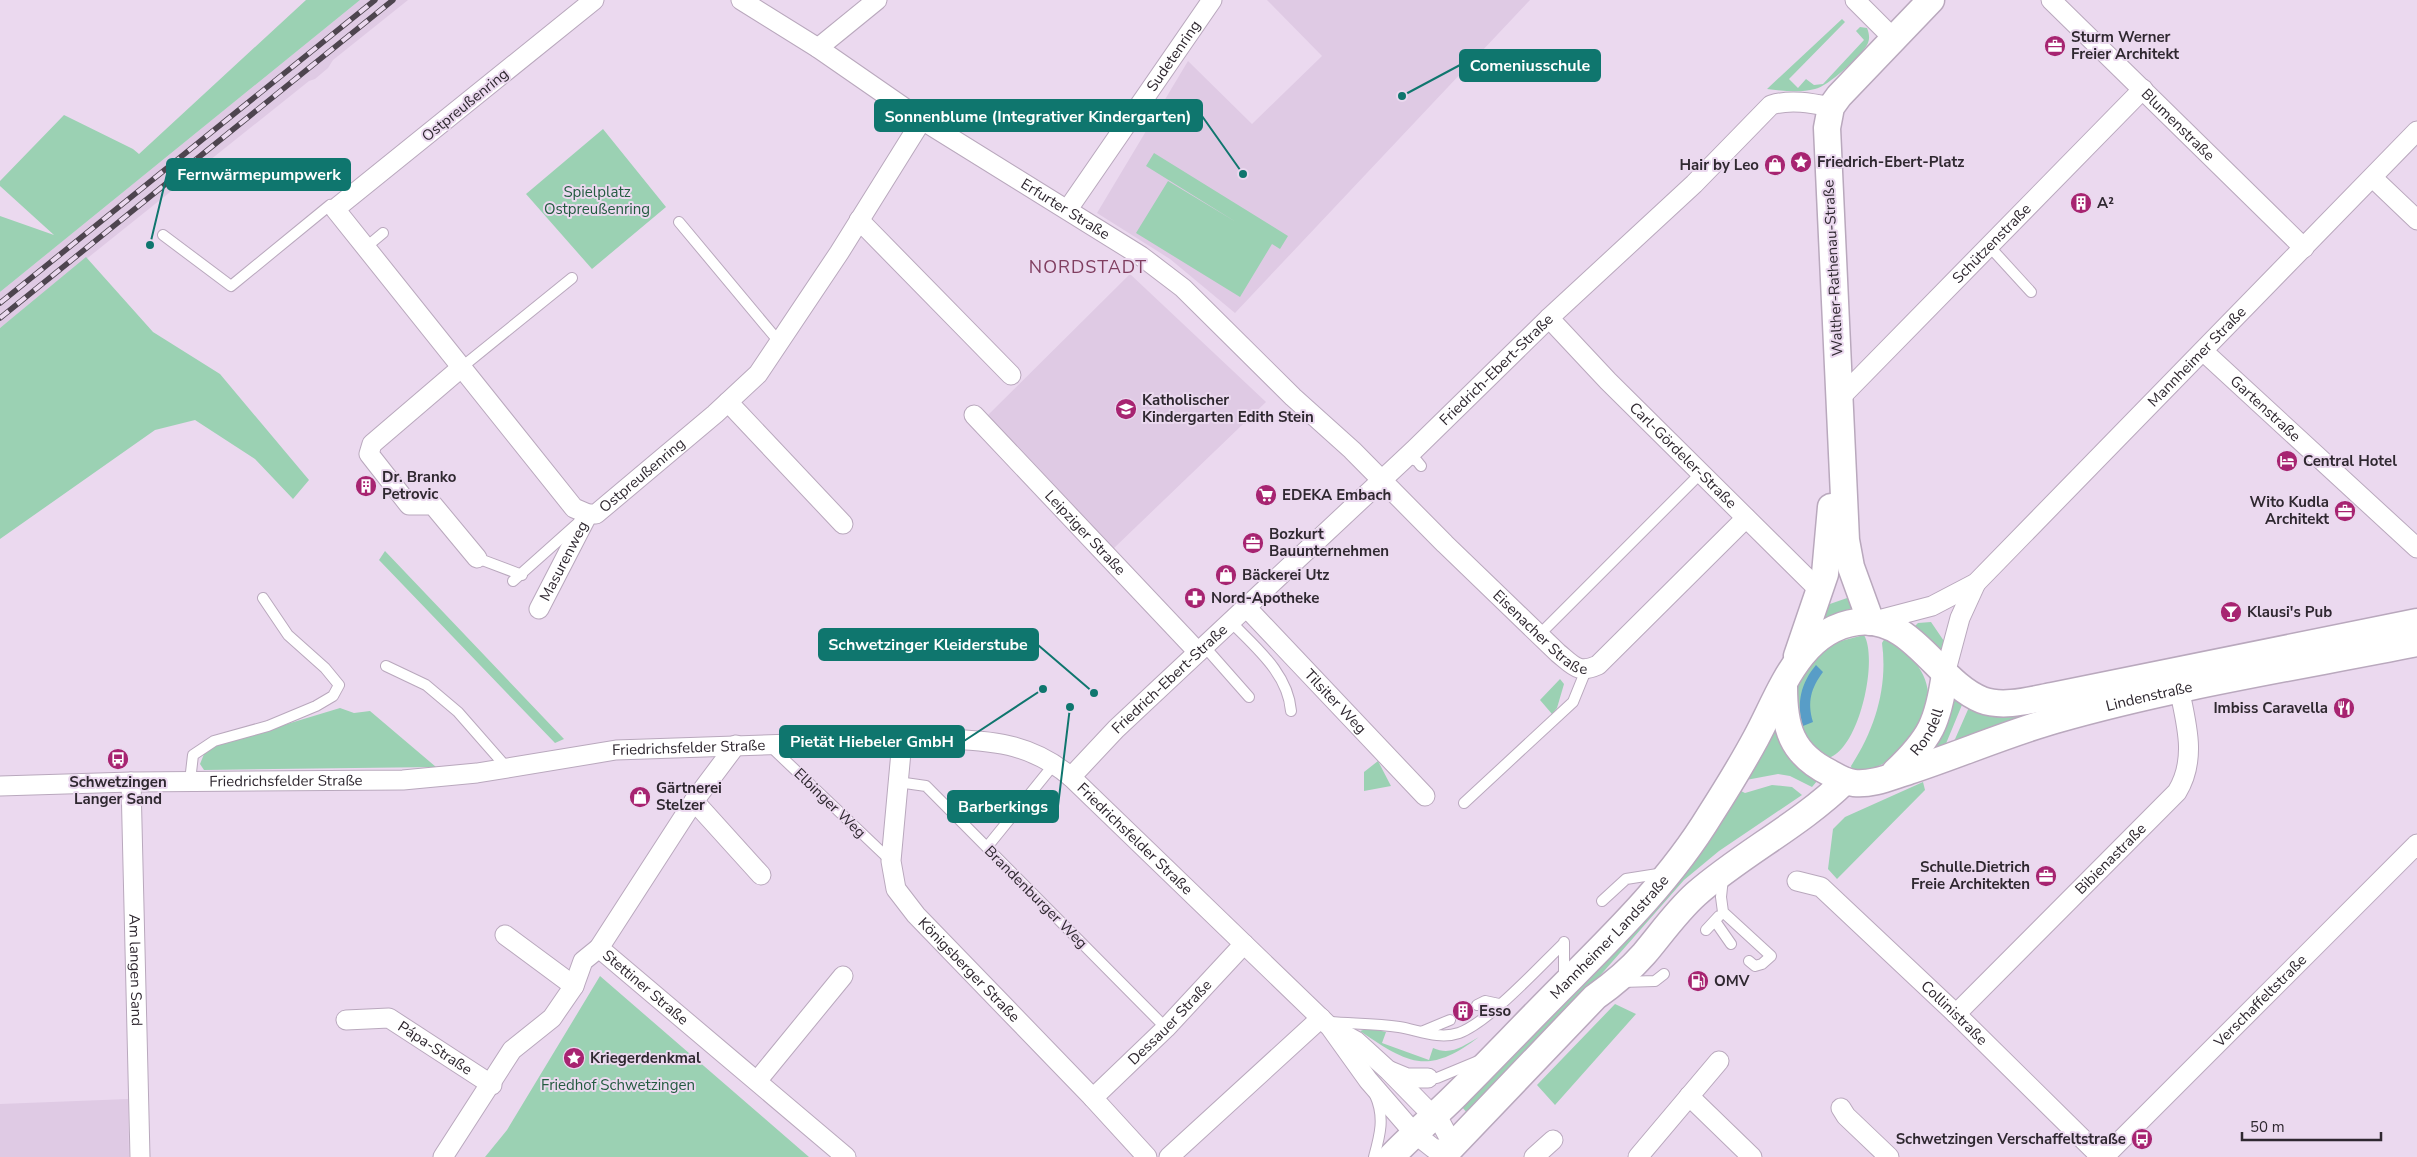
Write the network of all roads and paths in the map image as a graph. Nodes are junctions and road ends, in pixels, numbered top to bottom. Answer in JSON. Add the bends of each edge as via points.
{"nodes":[{"id":1,"x":594,"y":0,"type":"edge"},
{"id":2,"x":741,"y":0,"type":"edge"},
{"id":3,"x":877,"y":0,"type":"edge"},
{"id":4,"x":1212,"y":0,"type":"edge"},
{"id":5,"x":1855,"y":0,"type":"edge"},
{"id":6,"x":1931,"y":0,"type":"edge"},
{"id":7,"x":2051,"y":0,"type":"edge"},
{"id":8,"x":1894,"y":39,"type":"junction"},
{"id":9,"x":818,"y":48,"type":"junction"},
{"id":10,"x":2143,"y":89,"type":"junction"},
{"id":11,"x":1831,"y":107,"type":"junction"},
{"id":12,"x":922,"y":120,"type":"junction"},
{"id":13,"x":2417,"y":131,"type":"edge"},
{"id":14,"x":2373,"y":178,"type":"junction"},
{"id":15,"x":335,"y":209,"type":"junction"},
{"id":16,"x":1068,"y":209,"type":"junction"},
{"id":17,"x":859,"y":220,"type":"junction"},
{"id":18,"x":2417,"y":220,"type":"edge"},
{"id":19,"x":679,"y":222,"type":"dead end"},
{"id":20,"x":382,"y":233,"type":"dead end"},
{"id":21,"x":163,"y":235,"type":"dead end"},
{"id":22,"x":1989,"y":246,"type":"junction"},
{"id":23,"x":364,"y":248,"type":"junction"},
{"id":24,"x":2304,"y":248,"type":"junction"},
{"id":25,"x":572,"y":278,"type":"dead end"},
{"id":26,"x":2032,"y":292,"type":"dead end"},
{"id":27,"x":1549,"y":318,"type":"junction"},
{"id":28,"x":780,"y":343,"type":"junction"},
{"id":29,"x":2203,"y":351,"type":"junction"},
{"id":30,"x":462,"y":367,"type":"junction"},
{"id":31,"x":1011,"y":375,"type":"dead end"},
{"id":32,"x":1839,"y":399,"type":"junction"},
{"id":33,"x":728,"y":402,"type":"junction"},
{"id":34,"x":974,"y":414,"type":"dead end"},
{"id":35,"x":1700,"y":474,"type":"junction"},
{"id":36,"x":1381,"y":480,"type":"junction"},
{"id":37,"x":588,"y":514,"type":"junction"},
{"id":38,"x":1746,"y":518,"type":"junction"},
{"id":39,"x":843,"y":524,"type":"dead end"},
{"id":40,"x":2417,"y":548,"type":"edge"},
{"id":41,"x":477,"y":558,"type":"joint"},
{"id":42,"x":522,"y":574,"type":"junction"},
{"id":43,"x":513,"y":581,"type":"dead end"},
{"id":44,"x":1976,"y":583,"type":"junction"},
{"id":45,"x":1820,"y":591,"type":"junction"},
{"id":46,"x":263,"y":598,"type":"dead end"},
{"id":47,"x":1246,"y":606,"type":"junction"},
{"id":48,"x":539,"y":609,"type":"dead end"},
{"id":49,"x":1230,"y":621,"type":"junction"},
{"id":50,"x":1871,"y":622,"type":"junction"},
{"id":51,"x":2417,"y":622,"type":"edge"},
{"id":52,"x":1540,"y":634,"type":"junction"},
{"id":53,"x":2417,"y":643,"type":"edge"},
{"id":54,"x":1201,"y":649,"type":"junction"},
{"id":55,"x":386,"y":666,"type":"dead end"},
{"id":56,"x":1586,"y":670,"type":"junction"},
{"id":57,"x":1945,"y":674,"type":"junction"},
{"id":58,"x":1788,"y":676,"type":"junction"},
{"id":59,"x":2178,"y":680,"type":"junction"},
{"id":60,"x":1249,"y":697,"type":"dead end"},
{"id":61,"x":1291,"y":711,"type":"dead end"},
{"id":62,"x":902,"y":741,"type":"junction"},
{"id":63,"x":769,"y":744,"type":"junction"},
{"id":64,"x":736,"y":745,"type":"junction"},
{"id":65,"x":1054,"y":763,"type":"junction"},
{"id":66,"x":508,"y":769,"type":"junction"},
{"id":67,"x":1071,"y":777,"type":"junction"},
{"id":68,"x":1889,"y":777,"type":"junction"},
{"id":69,"x":190,"y":781,"type":"junction"},
{"id":70,"x":1845,"y":781,"type":"junction"},
{"id":71,"x":132,"y":782,"type":"junction"},
{"id":72,"x":898,"y":782,"type":"junction"},
{"id":73,"x":0,"y":786,"type":"edge"},
{"id":74,"x":1425,"y":796,"type":"dead end"},
{"id":75,"x":694,"y":801,"type":"junction"},
{"id":76,"x":1464,"y":803,"type":"dead end"},
{"id":77,"x":2417,"y":844,"type":"edge"},
{"id":78,"x":987,"y":847,"type":"junction"},
{"id":79,"x":891,"y":861,"type":"junction"},
{"id":80,"x":1723,"y":872,"type":"junction"},
{"id":81,"x":1670,"y":873,"type":"junction"},
{"id":82,"x":761,"y":875,"type":"dead end"},
{"id":83,"x":1797,"y":881,"type":"dead end"},
{"id":84,"x":1602,"y":902,"type":"dead end"},
{"id":85,"x":1723,"y":912,"type":"junction"},
{"id":86,"x":1715,"y":921,"type":"junction"},
{"id":87,"x":1706,"y":930,"type":"dead end"},
{"id":88,"x":505,"y":936,"type":"dead end"},
{"id":89,"x":1244,"y":944,"type":"junction"},
{"id":90,"x":1731,"y":944,"type":"dead end"},
{"id":91,"x":599,"y":948,"type":"junction"},
{"id":92,"x":1748,"y":961,"type":"dead end"},
{"id":93,"x":1664,"y":974,"type":"dead end"},
{"id":94,"x":843,"y":976,"type":"dead end"},
{"id":95,"x":1616,"y":982,"type":"junction"},
{"id":96,"x":1564,"y":985,"type":"junction"},
{"id":97,"x":574,"y":986,"type":"junction"},
{"id":98,"x":1499,"y":1004,"type":"junction"},
{"id":99,"x":1477,"y":1005,"type":"dead end"},
{"id":100,"x":1956,"y":1014,"type":"junction"},
{"id":101,"x":346,"y":1020,"type":"dead end"},
{"id":102,"x":1450,"y":1020,"type":"dead end"},
{"id":103,"x":1326,"y":1022,"type":"junction"},
{"id":104,"x":1166,"y":1028,"type":"junction"},
{"id":105,"x":1422,"y":1032,"type":"junction"},
{"id":106,"x":1497,"y":1053,"type":"junction"},
{"id":107,"x":1719,"y":1061,"type":"dead end"},
{"id":108,"x":1389,"y":1071,"type":"junction"},
{"id":109,"x":1428,"y":1078,"type":"joint"},
{"id":110,"x":1368,"y":1080,"type":"junction"},
{"id":111,"x":757,"y":1081,"type":"junction"},
{"id":112,"x":492,"y":1085,"type":"junction"},
{"id":113,"x":1689,"y":1096,"type":"junction"},
{"id":114,"x":1093,"y":1098,"type":"junction"},
{"id":115,"x":1842,"y":1108,"type":"dead end"},
{"id":116,"x":1433,"y":1116,"type":"junction"},
{"id":117,"x":1414,"y":1133,"type":"junction"},
{"id":118,"x":1553,"y":1140,"type":"dead end"},
{"id":119,"x":1447,"y":1152,"type":"edge"},
{"id":120,"x":140,"y":1157,"type":"edge"},
{"id":121,"x":443,"y":1157,"type":"edge"},
{"id":122,"x":846,"y":1157,"type":"edge"},
{"id":123,"x":1147,"y":1157,"type":"edge"},
{"id":124,"x":1169,"y":1157,"type":"edge"},
{"id":125,"x":1374,"y":1157,"type":"edge"},
{"id":126,"x":1391,"y":1157,"type":"edge"},
{"id":127,"x":1534,"y":1157,"type":"edge"},
{"id":128,"x":1638,"y":1157,"type":"edge"},
{"id":129,"x":1752,"y":1157,"type":"edge"},
{"id":130,"x":1889,"y":1157,"type":"edge"},
{"id":131,"x":2103,"y":1157,"type":"edge"}],
"edges":[{"from":1,"to":15,"type":"street","name":"Ostpreußenring"},
{"from":2,"to":9,"type":"street","name":"Erfurter Straße"},
{"from":3,"to":9,"type":"street"},
{"from":4,"to":16,"type":"street","name":"Sudetenring"},
{"from":5,"to":8,"type":"street"},
{"from":6,"to":8,"type":"main road"},
{"from":7,"to":10,"type":"street","name":"Blumenstraße"},
{"from":8,"to":11,"type":"main road"},
{"from":9,"to":12,"type":"street","name":"Erfurter Straße"},
{"from":10,"to":22,"type":"street","name":"Schützenstraße"},
{"from":10,"to":24,"type":"street","name":"Blumenstraße"},
{"from":11,"to":27,"type":"street","name":"Friedrich-Ebert-Straße","via":[[1807,102],[1772,105],[1694,184]]},
{"from":11,"to":32,"type":"main road","name":"Walther-Rathenau-Straße","via":[[1827,148]]},
{"from":12,"to":16,"type":"street","name":"Erfurter Straße"},
{"from":12,"to":17,"type":"street","name":"Ostpreußenring"},
{"from":13,"to":14,"type":"street","name":"Mannheimer Straße"},
{"from":14,"to":18,"type":"street"},
{"from":14,"to":24,"type":"street","name":"Mannheimer Straße"},
{"from":15,"to":21,"type":"lane","name":"Ostpreußenring","via":[[330,205],[231,286]]},
{"from":15,"to":23,"type":"street","name":"Ostpreußenring"},
{"from":16,"to":36,"type":"street","name":"Erfurter Straße","via":[[1141,256],[1183,288]]},
{"from":17,"to":28,"type":"street","name":"Ostpreußenring"},
{"from":17,"to":31,"type":"street"},
{"from":19,"to":28,"type":"lane"},
{"from":20,"to":23,"type":"lane"},
{"from":22,"to":26,"type":"lane"},
{"from":22,"to":32,"type":"street","name":"Schützenstraße"},
{"from":23,"to":30,"type":"street","name":"Ostpreußenring"},
{"from":24,"to":29,"type":"street","name":"Mannheimer Straße"},
{"from":25,"to":30,"type":"lane"},
{"from":27,"to":35,"type":"street","name":"Carl-Gördeler-Straße"},
{"from":27,"to":36,"type":"street","name":"Friedrich-Ebert-Straße","via":[[1414,461]]},
{"from":28,"to":33,"type":"street","name":"Ostpreußenring","via":[[758,374]]},
{"from":29,"to":40,"type":"street","name":"Gartenstraße"},
{"from":29,"to":44,"type":"street","name":"Mannheimer Straße"},
{"from":30,"to":37,"type":"street","name":"Ostpreußenring","via":[[574,508]]},
{"from":30,"to":41,"type":"street","via":[[372,444],[370,454],[410,504],[433,505]]},
{"from":32,"to":45,"type":"main road","name":"Walther-Rathenau-Straße","via":[[1828,554]]},
{"from":32,"to":50,"type":"main road","name":"Walther-Rathenau-Straße","via":[[1846,540],[1851,567]]},
{"from":33,"to":37,"type":"street","name":"Ostpreußenring","via":[[596,514]]},
{"from":33,"to":39,"type":"street"},
{"from":34,"to":54,"type":"street","name":"Leipziger Straße"},
{"from":35,"to":38,"type":"street","name":"Carl-Gördeler-Straße"},
{"from":35,"to":52,"type":"lane"},
{"from":36,"to":47,"type":"street","name":"Friedrich-Ebert-Straße"},
{"from":36,"to":52,"type":"street","name":"Eisenacher Straße"},
{"from":37,"to":42,"type":"lane"},
{"from":37,"to":48,"type":"street","name":"Masurenweg"},
{"from":38,"to":45,"type":"street","name":"Carl-Gördeler-Straße"},
{"from":38,"to":56,"type":"street","name":"Eisenacher Straße","via":[[1598,665]]},
{"from":41,"to":42,"type":"lane"},
{"from":42,"to":43,"type":"lane"},
{"from":44,"to":50,"type":"street","name":"Mannheimer Straße","via":[[1932,606]]},
{"from":44,"to":57,"type":"street","name":"Mannheimer Straße","via":[[1960,618]]},
{"from":45,"to":58,"type":"main road","name":"Rondell"},
{"from":46,"to":69,"type":"lane","via":[[288,635],[326,668],[338,685],[333,696],[316,706],[268,726],[214,741],[192,755]]},
{"from":47,"to":49,"type":"street","name":"Friedrich-Ebert-Straße"},
{"from":47,"to":74,"type":"street","name":"Tilsiter Weg"},
{"from":49,"to":54,"type":"street","name":"Friedrich-Ebert-Straße"},
{"from":49,"to":61,"type":"lane","via":[[1271,664],[1284,683]]},
{"from":50,"to":57,"type":"main road","via":[[1886,625],[1904,635]]},
{"from":50,"to":58,"type":"main road","via":[[1857,622],[1831,630],[1802,654]]},
{"from":51,"to":59,"type":"main road","name":"Lindenstraße"},
{"from":52,"to":56,"type":"street","name":"Eisenacher Straße","via":[[1576,668]]},
{"from":53,"to":59,"type":"main road","name":"Lindenstraße"},
{"from":54,"to":60,"type":"lane"},
{"from":54,"to":67,"type":"street","name":"Friedrich-Ebert-Straße","via":[[1116,728]]},
{"from":55,"to":66,"type":"lane","via":[[426,685],[452,706]]},
{"from":56,"to":76,"type":"lane","via":[[1573,702]]},
{"from":57,"to":59,"type":"main road","name":"Lindenstraße","via":[[1962,689],[1984,700],[2005,702]]},
{"from":57,"to":68,"type":"main road","name":"Rondell","via":[[1935,721],[1928,735],[1920,748]]},
{"from":58,"to":70,"type":"main road","name":"Rondell","via":[[1784,710],[1791,738],[1818,768]]},
{"from":58,"to":81,"type":"main road","name":"Mannheimer Landstraße","via":[[1732,780]]},
{"from":59,"to":68,"type":"main road","name":"Lindenstraße","via":[[2027,728]]},
{"from":59,"to":100,"type":"street","name":"Bibienastraße","via":[[2190,751],[2185,779],[2177,792]]},
{"from":62,"to":63,"type":"street","name":"Friedrichsfelder Straße"},
{"from":62,"to":65,"type":"street","name":"Friedrichsfelder Straße","via":[[988,741],[1036,753]]},
{"from":62,"to":72,"type":"street","name":"Königsberger Straße"},
{"from":63,"to":64,"type":"street","name":"Friedrichsfelder Straße"},
{"from":63,"to":79,"type":"lane","name":"Elbinger Weg"},
{"from":64,"to":66,"type":"street","name":"Friedrichsfelder Straße","via":[[616,750]]},
{"from":64,"to":75,"type":"street","name":"Stettiner Straße"},
{"from":65,"to":67,"type":"street","name":"Friedrichsfelder Straße"},
{"from":65,"to":78,"type":"lane"},
{"from":66,"to":69,"type":"street","name":"Friedrichsfelder Straße","via":[[403,780]]},
{"from":67,"to":89,"type":"street","name":"Friedrichsfelder Straße"},
{"from":68,"to":70,"type":"main road","name":"Rondell","via":[[1865,783]]},
{"from":69,"to":71,"type":"street","name":"Friedrichsfelder Straße"},
{"from":70,"to":80,"type":"main road","name":"Mannheimer Landstraße","via":[[1816,807]]},
{"from":71,"to":73,"type":"street","name":"Friedrichsfelder Straße"},
{"from":71,"to":120,"type":"street","name":"Am langen Sand"},
{"from":72,"to":78,"type":"lane","name":"Brandenburger Weg","via":[[926,786]]},
{"from":72,"to":79,"type":"street","name":"Königsberger Straße"},
{"from":75,"to":82,"type":"street"},
{"from":75,"to":91,"type":"street","name":"Stettiner Straße"},
{"from":77,"to":131,"type":"street","name":"Verschaffeltstraße"},
{"from":78,"to":104,"type":"lane","name":"Brandenburger Weg"},
{"from":79,"to":114,"type":"street","name":"Königsberger Straße","via":[[896,888],[916,915]]},
{"from":80,"to":85,"type":"lane"},
{"from":80,"to":95,"type":"main road","name":"Mannheimer Landstraße","via":[[1684,905],[1642,957]]},
{"from":81,"to":84,"type":"lane","via":[[1626,879]]},
{"from":81,"to":96,"type":"main road","name":"Mannheimer Landstraße","via":[[1639,910]]},
{"from":83,"to":100,"type":"street","name":"Collinistraße","via":[[1821,887]]},
{"from":85,"to":86,"type":"lane"},
{"from":85,"to":92,"type":"lane","via":[[1771,956],[1755,966]]},
{"from":86,"to":87,"type":"lane"},
{"from":86,"to":90,"type":"lane"},
{"from":88,"to":97,"type":"street"},
{"from":89,"to":103,"type":"street","name":"Friedrichsfelder Straße"},
{"from":89,"to":104,"type":"street","name":"Dessauer Straße"},
{"from":91,"to":97,"type":"street","via":[[583,961]]},
{"from":91,"to":111,"type":"street","name":"Stettiner Straße"},
{"from":93,"to":95,"type":"lane","via":[[1655,981]]},
{"from":94,"to":111,"type":"street"},
{"from":95,"to":119,"type":"main road","name":"Mannheimer Landstraße","via":[[1595,997]]},
{"from":96,"to":98,"type":"lane","via":[[1564,942]]},
{"from":96,"to":106,"type":"main road","name":"Mannheimer Landstraße"},
{"from":97,"to":112,"type":"street","via":[[552,1018],[512,1050]]},
{"from":98,"to":99,"type":"lane","via":[[1485,1001]]},
{"from":98,"to":105,"type":"lane","via":[[1458,1033],[1432,1035]]},
{"from":100,"to":131,"type":"street","name":"Collinistraße"},
{"from":101,"to":112,"type":"street","name":"Pápa-Straße","via":[[389,1018]]},
{"from":102,"to":105,"type":"lane"},
{"from":103,"to":105,"type":"lane","via":[[1398,1026]]},
{"from":103,"to":108,"type":"street","name":"Friedrichsfelder Straße","via":[[1356,1041]]},
{"from":103,"to":110,"type":"street","name":"Friedrichsfelder Straße"},
{"from":103,"to":124,"type":"street"},
{"from":104,"to":114,"type":"street","name":"Dessauer Straße"},
{"from":106,"to":109,"type":"lane","via":[[1437,1078]]},
{"from":106,"to":116,"type":"main road","name":"Mannheimer Landstraße"},
{"from":107,"to":113,"type":"street"},
{"from":108,"to":109,"type":"street","name":"Friedrichsfelder Straße","via":[[1407,1078]]},
{"from":108,"to":116,"type":"street","name":"Friedrichsfelder Straße"},
{"from":110,"to":117,"type":"street","name":"Friedrichsfelder Straße"},
{"from":110,"to":125,"type":"lane","via":[[1382,1119]]},
{"from":111,"to":122,"type":"street","name":"Stettiner Straße"},
{"from":112,"to":121,"type":"street"},
{"from":113,"to":128,"type":"street"},
{"from":113,"to":129,"type":"street"},
{"from":114,"to":123,"type":"street","name":"Königsberger Straße"},
{"from":115,"to":130,"type":"street","via":[[1846,1116]]},
{"from":116,"to":117,"type":"main road","name":"Mannheimer Landstraße"},
{"from":116,"to":119,"type":"street","name":"Friedrichsfelder Straße","via":[[1448,1136]]},
{"from":117,"to":119,"type":"street","name":"Friedrichsfelder Straße","via":[[1433,1148]]},
{"from":117,"to":126,"type":"main road","name":"Mannheimer Landstraße"},
{"from":118,"to":127,"type":"street"}]}
